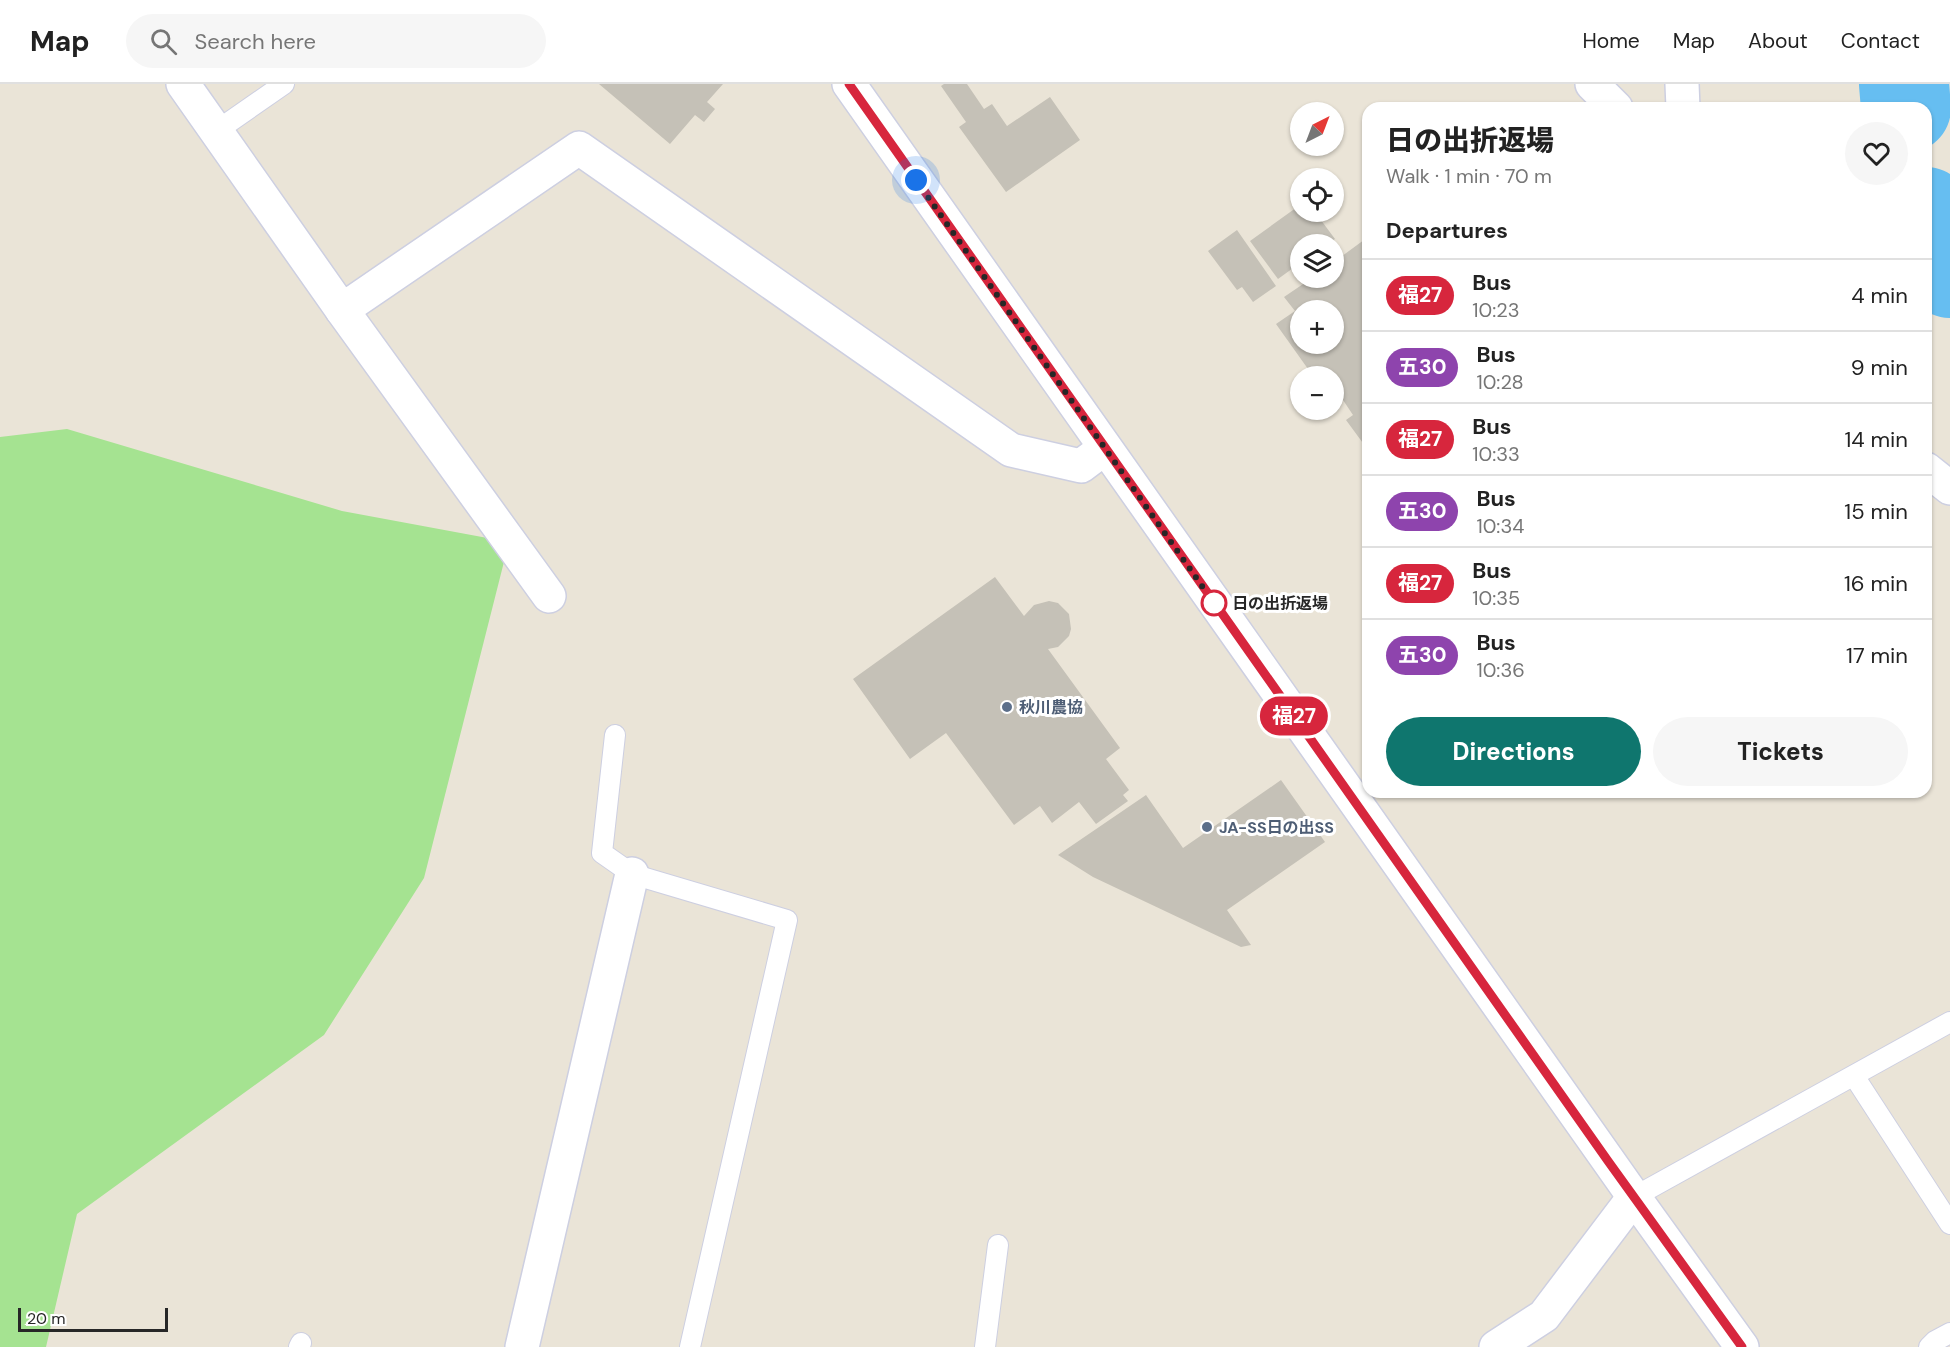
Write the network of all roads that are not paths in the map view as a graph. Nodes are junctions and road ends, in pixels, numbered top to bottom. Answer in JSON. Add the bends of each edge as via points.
{"nodes":[{"id":1,"x":183,"y":84,"type":"edge"},
{"id":2,"x":284,"y":84,"type":"edge"},
{"id":3,"x":849,"y":84,"type":"edge"},
{"id":4,"x":1592,"y":84,"type":"edge"},
{"id":5,"x":1682,"y":84,"type":"edge"},
{"id":6,"x":1610,"y":102,"type":"edge"},
{"id":7,"x":1683,"y":102,"type":"edge"},
{"id":8,"x":215,"y":132,"type":"junction"},
{"id":9,"x":342,"y":310,"type":"junction"},
{"id":10,"x":1105,"y":448,"type":"junction"},
{"id":11,"x":1932,"y":474,"type":"edge"},
{"id":12,"x":1950,"y":488,"type":"edge"},
{"id":13,"x":549,"y":596,"type":"dead end"},
{"id":14,"x":615,"y":735,"type":"dead end"},
{"id":15,"x":632,"y":874,"type":"junction"},
{"id":16,"x":1950,"y":1022,"type":"edge"},
{"id":17,"x":1854,"y":1076,"type":"junction"},
{"id":18,"x":1634,"y":1197,"type":"junction"},
{"id":19,"x":1950,"y":1224,"type":"edge"},
{"id":20,"x":998,"y":1245,"type":"dead end"},
{"id":21,"x":1950,"y":1333,"type":"edge"},
{"id":22,"x":522,"y":1347,"type":"edge"},
{"id":23,"x":690,"y":1347,"type":"edge"},
{"id":24,"x":985,"y":1347,"type":"edge"},
{"id":25,"x":1496,"y":1347,"type":"edge"},
{"id":26,"x":1742,"y":1347,"type":"edge"},
{"id":27,"x":1929,"y":1347,"type":"edge"}],
"edges":[{"from":1,"to":8,"type":"street"},
{"from":2,"to":8,"type":"lane"},
{"from":3,"to":10,"type":"street"},
{"from":4,"to":6,"type":"street"},
{"from":5,"to":7,"type":"street"},
{"from":8,"to":9,"type":"street"},
{"from":9,"to":10,"type":"street","via":[[579,148],[1011,450],[1081,466]]},
{"from":9,"to":13,"type":"street"},
{"from":10,"to":18,"type":"street"},
{"from":11,"to":12,"type":"street"},
{"from":14,"to":15,"type":"lane","via":[[602,853]]},
{"from":15,"to":22,"type":"street"},
{"from":15,"to":23,"type":"lane","via":[[787,920]]},
{"from":16,"to":17,"type":"lane"},
{"from":17,"to":18,"type":"lane"},
{"from":17,"to":19,"type":"lane"},
{"from":18,"to":25,"type":"street","via":[[1544,1316]]},
{"from":18,"to":26,"type":"street"},
{"from":20,"to":24,"type":"lane"},
{"from":21,"to":27,"type":"lane"}]}
